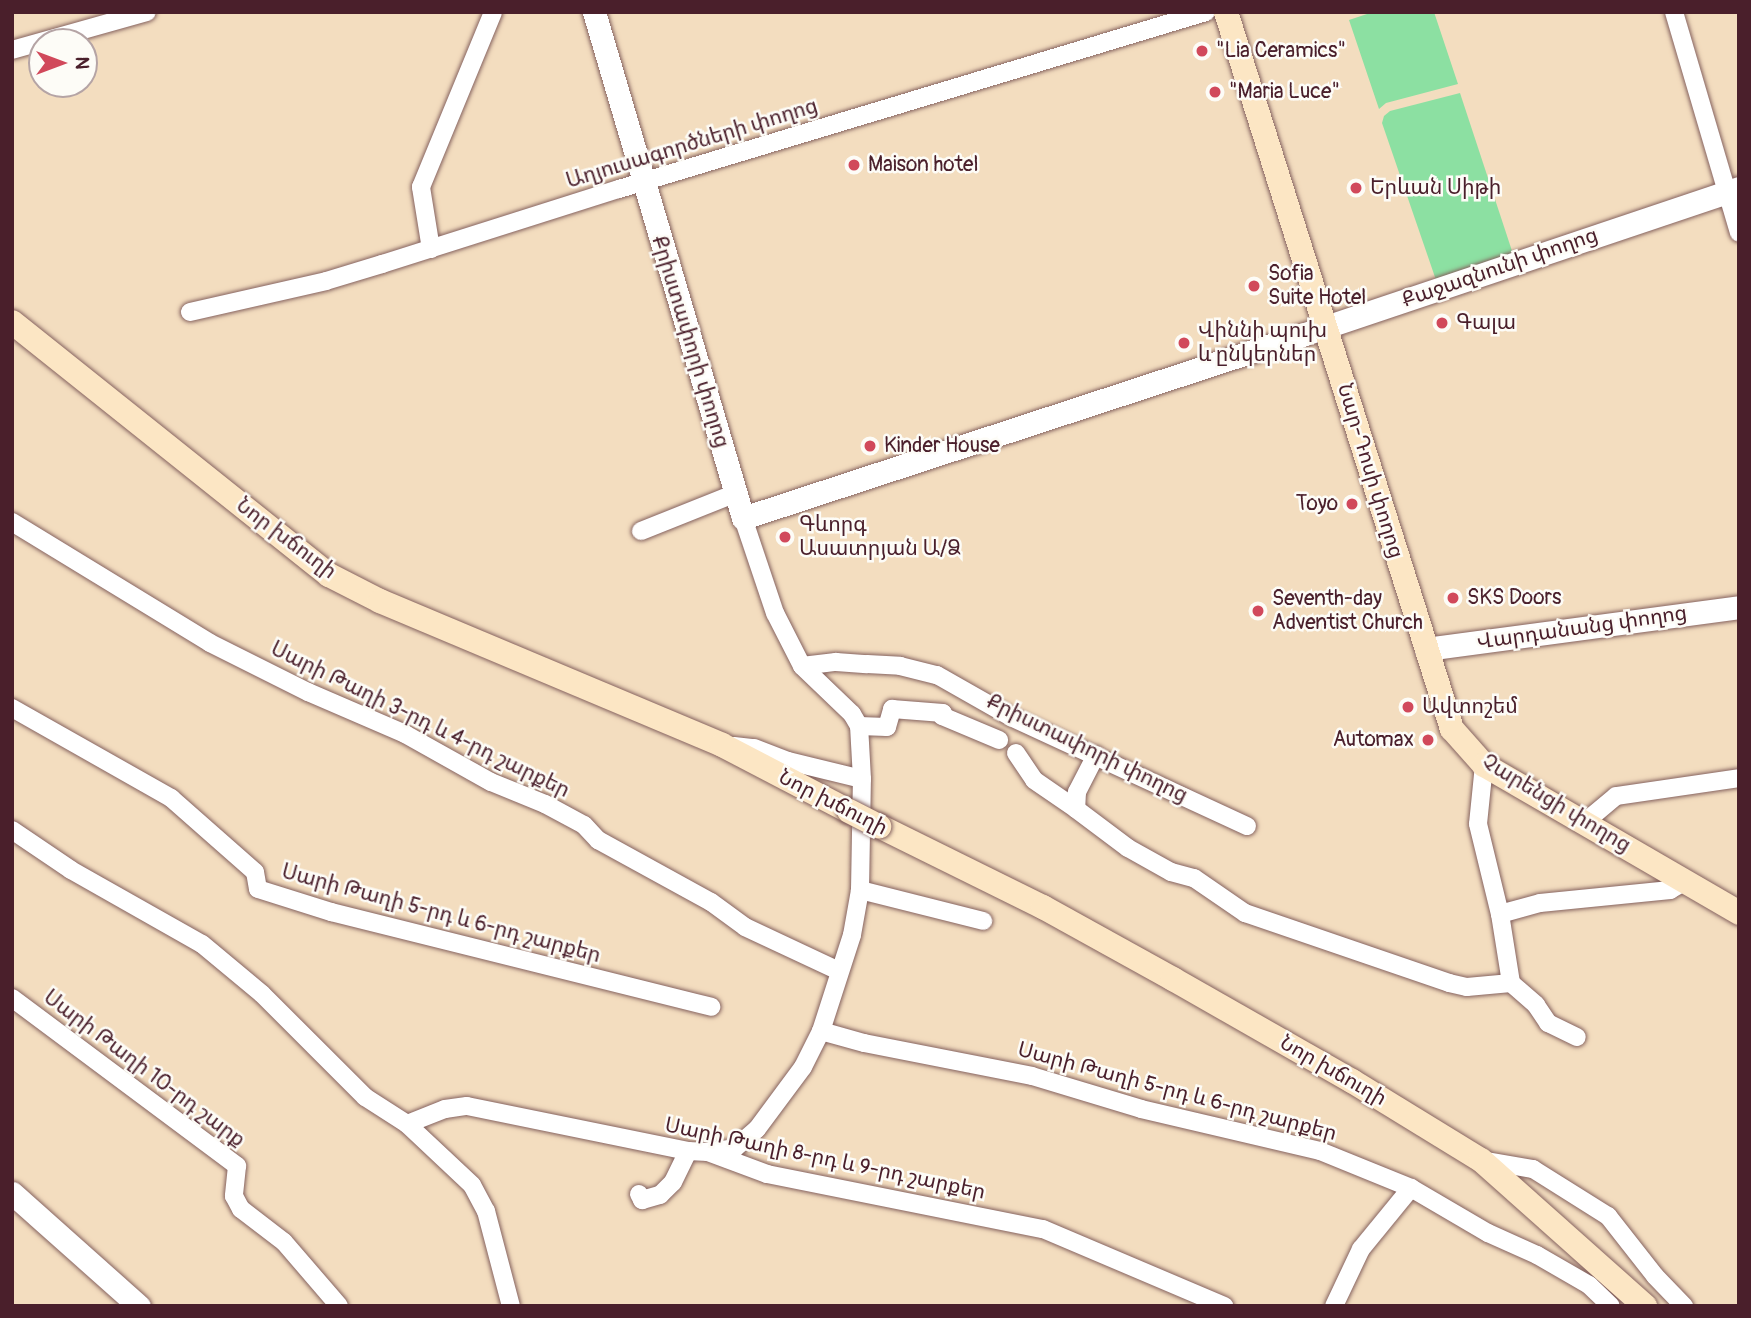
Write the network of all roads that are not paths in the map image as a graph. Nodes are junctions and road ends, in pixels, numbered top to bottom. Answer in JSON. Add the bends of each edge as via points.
{"nodes":[{"id":1,"x":147,"y":12,"type":"edge"},
{"id":2,"x":493,"y":12,"type":"edge"},
{"id":3,"x":594,"y":12,"type":"edge"},
{"id":4,"x":1206,"y":12,"type":"edge"},
{"id":5,"x":1226,"y":12,"type":"edge"},
{"id":6,"x":1674,"y":12,"type":"edge"},
{"id":7,"x":12,"y":50,"type":"edge"},
{"id":8,"x":643,"y":183,"type":"junction"},
{"id":9,"x":1732,"y":190,"type":"edge"},
{"id":10,"x":1739,"y":233,"type":"edge"},
{"id":11,"x":431,"y":249,"type":"junction"},
{"id":12,"x":190,"y":312,"type":"dead end"},
{"id":13,"x":12,"y":322,"type":"edge"},
{"id":14,"x":1326,"y":326,"type":"junction"},
{"id":15,"x":736,"y":493,"type":"junction"},
{"id":16,"x":743,"y":518,"type":"junction"},
{"id":17,"x":15,"y":523,"type":"edge"},
{"id":18,"x":641,"y":531,"type":"dead end"},
{"id":19,"x":1739,"y":607,"type":"edge"},
{"id":20,"x":1426,"y":649,"type":"junction"},
{"id":21,"x":802,"y":666,"type":"junction"},
{"id":22,"x":12,"y":708,"type":"edge"},
{"id":23,"x":859,"y":726,"type":"junction"},
{"id":24,"x":999,"y":740,"type":"dead end"},
{"id":25,"x":722,"y":745,"type":"junction"},
{"id":26,"x":1016,"y":753,"type":"dead end"},
{"id":27,"x":1096,"y":755,"type":"junction"},
{"id":28,"x":1483,"y":765,"type":"junction"},
{"id":29,"x":1739,"y":778,"type":"edge"},
{"id":30,"x":862,"y":779,"type":"junction"},
{"id":31,"x":1076,"y":809,"type":"junction"},
{"id":32,"x":1585,"y":822,"type":"junction"},
{"id":33,"x":1247,"y":826,"type":"dead end"},
{"id":34,"x":12,"y":830,"type":"edge"},
{"id":35,"x":1684,"y":882,"type":"junction"},
{"id":36,"x":860,"y":890,"type":"junction"},
{"id":37,"x":1739,"y":913,"type":"edge"},
{"id":38,"x":1500,"y":914,"type":"junction"},
{"id":39,"x":983,"y":921,"type":"dead end"},
{"id":40,"x":839,"y":971,"type":"junction"},
{"id":41,"x":1511,"y":983,"type":"junction"},
{"id":42,"x":12,"y":998,"type":"edge"},
{"id":43,"x":711,"y":1007,"type":"dead end"},
{"id":44,"x":821,"y":1031,"type":"junction"},
{"id":45,"x":1577,"y":1037,"type":"dead end"},
{"id":46,"x":407,"y":1124,"type":"junction"},
{"id":47,"x":688,"y":1151,"type":"junction"},
{"id":48,"x":708,"y":1152,"type":"junction"},
{"id":49,"x":1481,"y":1160,"type":"junction"},
{"id":50,"x":1411,"y":1188,"type":"junction"},
{"id":51,"x":12,"y":1193,"type":"edge"},
{"id":52,"x":639,"y":1194,"type":"dead end"},
{"id":53,"x":139,"y":1306,"type":"edge"},
{"id":54,"x":339,"y":1306,"type":"edge"},
{"id":55,"x":511,"y":1306,"type":"edge"},
{"id":56,"x":1224,"y":1306,"type":"edge"},
{"id":57,"x":1334,"y":1306,"type":"edge"},
{"id":58,"x":1611,"y":1306,"type":"edge"},
{"id":59,"x":1645,"y":1306,"type":"edge"},
{"id":60,"x":1684,"y":1306,"type":"edge"}],
"edges":[{"from":1,"to":7,"type":"street"},
{"from":2,"to":11,"type":"street","via":[[421,187]]},
{"from":3,"to":8,"type":"street","name":"Քրիստափորի փողոց"},
{"from":4,"to":8,"type":"street","name":"Աղյուսագործների փողոց"},
{"from":5,"to":14,"type":"main road","name":"Նար-Դոսի փողոց"},
{"from":6,"to":9,"type":"street"},
{"from":8,"to":11,"type":"street","name":"Աղյուսագործների փողոց"},
{"from":8,"to":15,"type":"street","name":"Քրիստափորի փողոց"},
{"from":9,"to":10,"type":"street"},
{"from":9,"to":14,"type":"street","name":"Քաջազնունի փողոց"},
{"from":11,"to":12,"type":"street","name":"Աղյուսագործների փողոց","via":[[326,281]]},
{"from":13,"to":25,"type":"main road","name":"Նոր խճուղի","via":[[329,575],[380,601]]},
{"from":14,"to":16,"type":"street","name":"Քաջազնունի փողոց"},
{"from":14,"to":20,"type":"main road","name":"Նար-Դոսի փողոց"},
{"from":15,"to":16,"type":"street","name":"Քրիստափորի փողոց"},
{"from":15,"to":18,"type":"street"},
{"from":16,"to":21,"type":"street","name":"Քրիստափորի փողոց","via":[[775,613]]},
{"from":17,"to":40,"type":"street","name":"Սարի Թաղի 3-րդ և 4-րդ շարքեր","via":[[210,643],[405,734],[491,782],[545,804],[745,927]]},
{"from":19,"to":20,"type":"street","name":"Վարդանանց փողոց"},
{"from":20,"to":28,"type":"main road","name":"Չարենցի փողոց","via":[[1451,729]]},
{"from":21,"to":23,"type":"street","name":"Քրիստափորի փողոց"},
{"from":21,"to":27,"type":"street","name":"Քրիստափորի փողոց","via":[[836,662],[900,666],[937,675],[1011,717]]},
{"from":22,"to":43,"type":"street","name":"Սարի Թաղի 5-րդ և 6-րդ շարքեր","via":[[171,798],[256,873],[258,889],[331,912]]},
{"from":23,"to":24,"type":"street","via":[[887,727],[892,709],[943,713]]},
{"from":23,"to":30,"type":"street"},
{"from":25,"to":30,"type":"street","via":[[754,748]]},
{"from":25,"to":49,"type":"main road","name":"Նոր խճուղի","bridge":true,"via":[[1161,972]]},
{"from":26,"to":31,"type":"street","via":[[1034,780]]},
{"from":27,"to":31,"type":"street","via":[[1077,792]]},
{"from":27,"to":33,"type":"street","name":"Քրիստափորի փողոց"},
{"from":28,"to":32,"type":"main road","name":"Չարենցի փողոց"},
{"from":28,"to":38,"type":"street","via":[[1478,824]]},
{"from":29,"to":32,"type":"street","via":[[1616,796]]},
{"from":30,"to":36,"type":"street"},
{"from":31,"to":41,"type":"street","via":[[1128,848],[1171,872],[1194,878],[1245,913],[1449,983],[1467,987]]},
{"from":32,"to":35,"type":"main road","name":"Չարենցի փողոց"},
{"from":34,"to":46,"type":"street","via":[[71,870],[202,944],[262,994],[365,1097]]},
{"from":35,"to":37,"type":"main road","name":"Չարենցի փողոց"},
{"from":35,"to":38,"type":"street","via":[[1670,890],[1540,903]]},
{"from":36,"to":39,"type":"street"},
{"from":36,"to":40,"type":"street","via":[[852,935]]},
{"from":38,"to":41,"type":"street"},
{"from":40,"to":44,"type":"street"},
{"from":41,"to":45,"type":"street","via":[[1548,1023]]},
{"from":42,"to":54,"type":"street","name":"Սարի Թաղի 10-րդ շարք","via":[[237,1166],[234,1196],[241,1209],[284,1242]]},
{"from":44,"to":48,"type":"street","via":[[786,1094],[757,1129],[735,1148]]},
{"from":44,"to":50,"type":"street","name":"Սարի Թաղի 5-րդ և 6-րդ շարքեր","via":[[1032,1076],[1141,1109],[1320,1151]]},
{"from":46,"to":47,"type":"street","name":"Սարի Թաղի 8-րդ և 9-րդ շարքեր","via":[[467,1106]]},
{"from":46,"to":55,"type":"street","via":[[480,1197]]},
{"from":47,"to":48,"type":"street","name":"Սարի Թաղի 8-րդ և 9-րդ շարքեր"},
{"from":47,"to":52,"type":"street","via":[[673,1182],[660,1195],[642,1200]]},
{"from":48,"to":56,"type":"street","name":"Սարի Թաղի 8-րդ և 9-րդ շարքեր","via":[[767,1174],[1043,1230]]},
{"from":49,"to":59,"type":"main road","name":"Նոր խճուղի"},
{"from":49,"to":60,"type":"street","via":[[1532,1170],[1608,1216]]},
{"from":50,"to":57,"type":"street","via":[[1361,1249]]},
{"from":50,"to":58,"type":"street","name":"Սարի Թաղի 5-րդ և 6-րդ շարքեր","via":[[1589,1285]]},
{"from":51,"to":53,"type":"street"}]}
